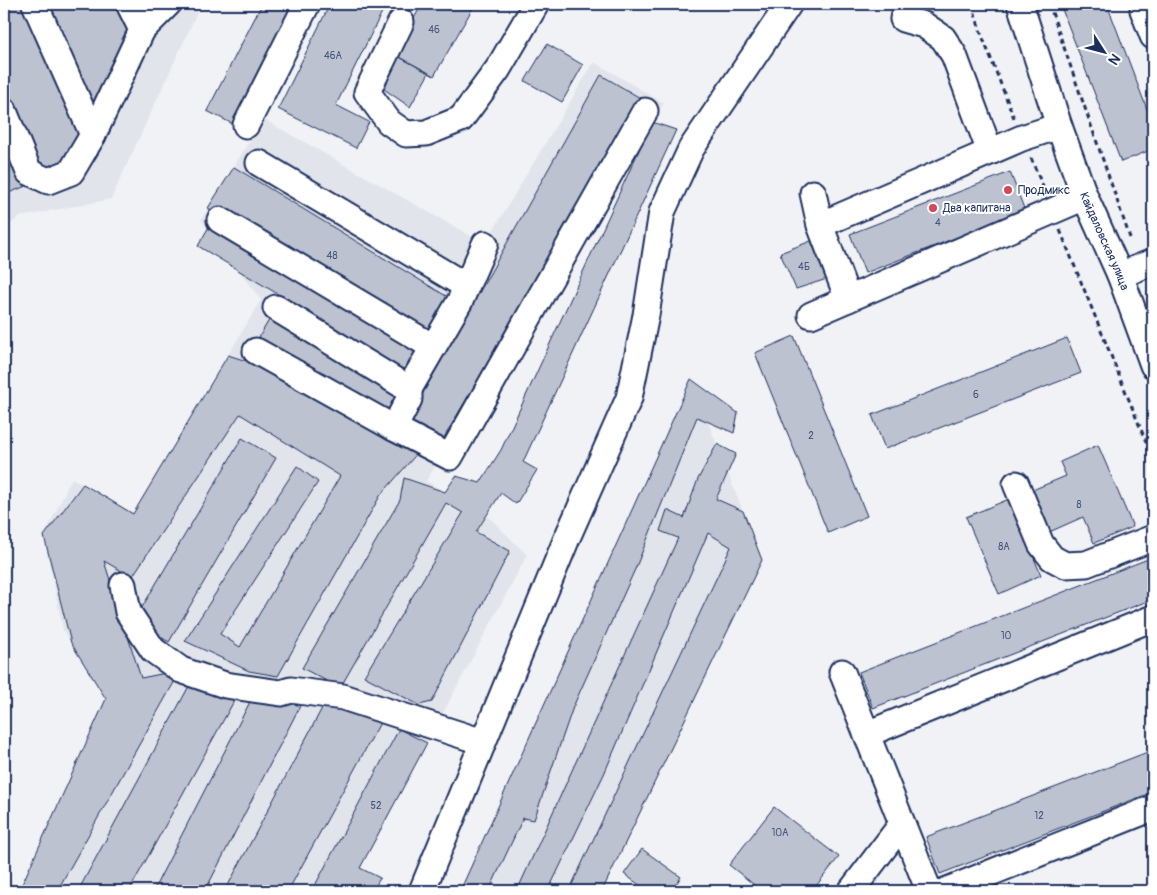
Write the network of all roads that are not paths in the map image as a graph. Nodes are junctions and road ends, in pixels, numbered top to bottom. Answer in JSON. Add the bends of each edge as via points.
{"nodes":[{"id":1,"x":35,"y":4,"type":"edge"},
{"id":2,"x":129,"y":4,"type":"edge"},
{"id":3,"x":168,"y":4,"type":"edge"},
{"id":4,"x":307,"y":4,"type":"edge"},
{"id":5,"x":536,"y":4,"type":"edge"},
{"id":6,"x":789,"y":4,"type":"edge"},
{"id":7,"x":1020,"y":4,"type":"edge"},
{"id":8,"x":1143,"y":10,"type":"dead end"},
{"id":9,"x":903,"y":19,"type":"dead end"},
{"id":10,"x":400,"y":22,"type":"dead end"},
{"id":11,"x":142,"y":30,"type":"junction"},
{"id":12,"x":1153,"y":36,"type":"edge"},
{"id":13,"x":645,"y":111,"type":"dead end"},
{"id":14,"x":4,"y":112,"type":"edge"},
{"id":15,"x":246,"y":125,"type":"dead end"},
{"id":16,"x":1058,"y":126,"type":"junction"},
{"id":17,"x":92,"y":135,"type":"junction"},
{"id":18,"x":990,"y":152,"type":"junction"},
{"id":19,"x":259,"y":163,"type":"dead end"},
{"id":20,"x":813,"y":193,"type":"dead end"},
{"id":21,"x":1085,"y":198,"type":"junction"},
{"id":22,"x":220,"y":220,"type":"dead end"},
{"id":23,"x":820,"y":226,"type":"junction"},
{"id":24,"x":485,"y":244,"type":"dead end"},
{"id":25,"x":1138,"y":268,"type":"edge"},
{"id":26,"x":466,"y":286,"type":"junction"},
{"id":27,"x":848,"y":300,"type":"junction"},
{"id":28,"x":276,"y":308,"type":"dead end"},
{"id":29,"x":811,"y":314,"type":"dead end"},
{"id":30,"x":433,"y":348,"type":"junction"},
{"id":31,"x":256,"y":351,"type":"dead end"},
{"id":32,"x":1153,"y":365,"type":"edge"},
{"id":33,"x":409,"y":389,"type":"junction"},
{"id":34,"x":394,"y":428,"type":"junction"},
{"id":35,"x":1016,"y":484,"type":"dead end"},
{"id":36,"x":1153,"y":538,"type":"edge"},
{"id":37,"x":123,"y":585,"type":"dead end"},
{"id":38,"x":1153,"y":618,"type":"edge"},
{"id":39,"x":842,"y":672,"type":"dead end"},
{"id":40,"x":866,"y":734,"type":"junction"},
{"id":41,"x":483,"y":742,"type":"junction"},
{"id":42,"x":1153,"y":808,"type":"edge"},
{"id":43,"x":902,"y":824,"type":"junction"},
{"id":44,"x":422,"y":891,"type":"edge"},
{"id":45,"x":851,"y":891,"type":"edge"},
{"id":46,"x":930,"y":891,"type":"edge"},
{"id":47,"x":945,"y":891,"type":"edge"}],
"edges":[{"from":1,"to":17,"type":"street"},
{"from":2,"to":11,"type":"street"},
{"from":3,"to":11,"type":"street"},
{"from":4,"to":15,"type":"street"},
{"from":5,"to":10,"type":"street","via":[[498,69],[461,119],[426,134],[406,134],[389,122],[366,92]]},
{"from":6,"to":41,"type":"street","via":[[692,149],[662,212],[629,398]]},
{"from":7,"to":16,"type":"street","name":"Кайдаловская улица"},
{"from":8,"to":12,"type":"street"},
{"from":9,"to":18,"type":"street","via":[[924,25],[942,38],[954,55]]},
{"from":11,"to":17,"type":"street"},
{"from":13,"to":34,"type":"street","via":[[450,457]]},
{"from":14,"to":17,"type":"street","via":[[30,172],[48,181],[71,172]]},
{"from":16,"to":18,"type":"street"},
{"from":16,"to":21,"type":"street","name":"Кайдаловская улица"},
{"from":18,"to":23,"type":"street"},
{"from":19,"to":26,"type":"street"},
{"from":20,"to":23,"type":"street"},
{"from":21,"to":25,"type":"street","name":"Кайдаловская улица"},
{"from":21,"to":27,"type":"street"},
{"from":22,"to":30,"type":"street"},
{"from":23,"to":27,"type":"street"},
{"from":24,"to":26,"type":"street"},
{"from":25,"to":32,"type":"street","name":"Кайдаловская улица"},
{"from":26,"to":30,"type":"street"},
{"from":27,"to":29,"type":"street"},
{"from":28,"to":33,"type":"street"},
{"from":30,"to":33,"type":"street"},
{"from":31,"to":34,"type":"street"},
{"from":33,"to":34,"type":"street","via":[[409,398]]},
{"from":35,"to":36,"type":"street","via":[[1041,544],[1052,558],[1065,565],[1086,564]]},
{"from":37,"to":41,"type":"street","via":[[128,612],[153,650],[181,670],[225,685],[343,697]]},
{"from":38,"to":40,"type":"street"},
{"from":39,"to":40,"type":"street"},
{"from":40,"to":43,"type":"street"},
{"from":41,"to":44,"type":"street"},
{"from":42,"to":47,"type":"street"},
{"from":43,"to":45,"type":"street"},
{"from":43,"to":46,"type":"street"}]}
